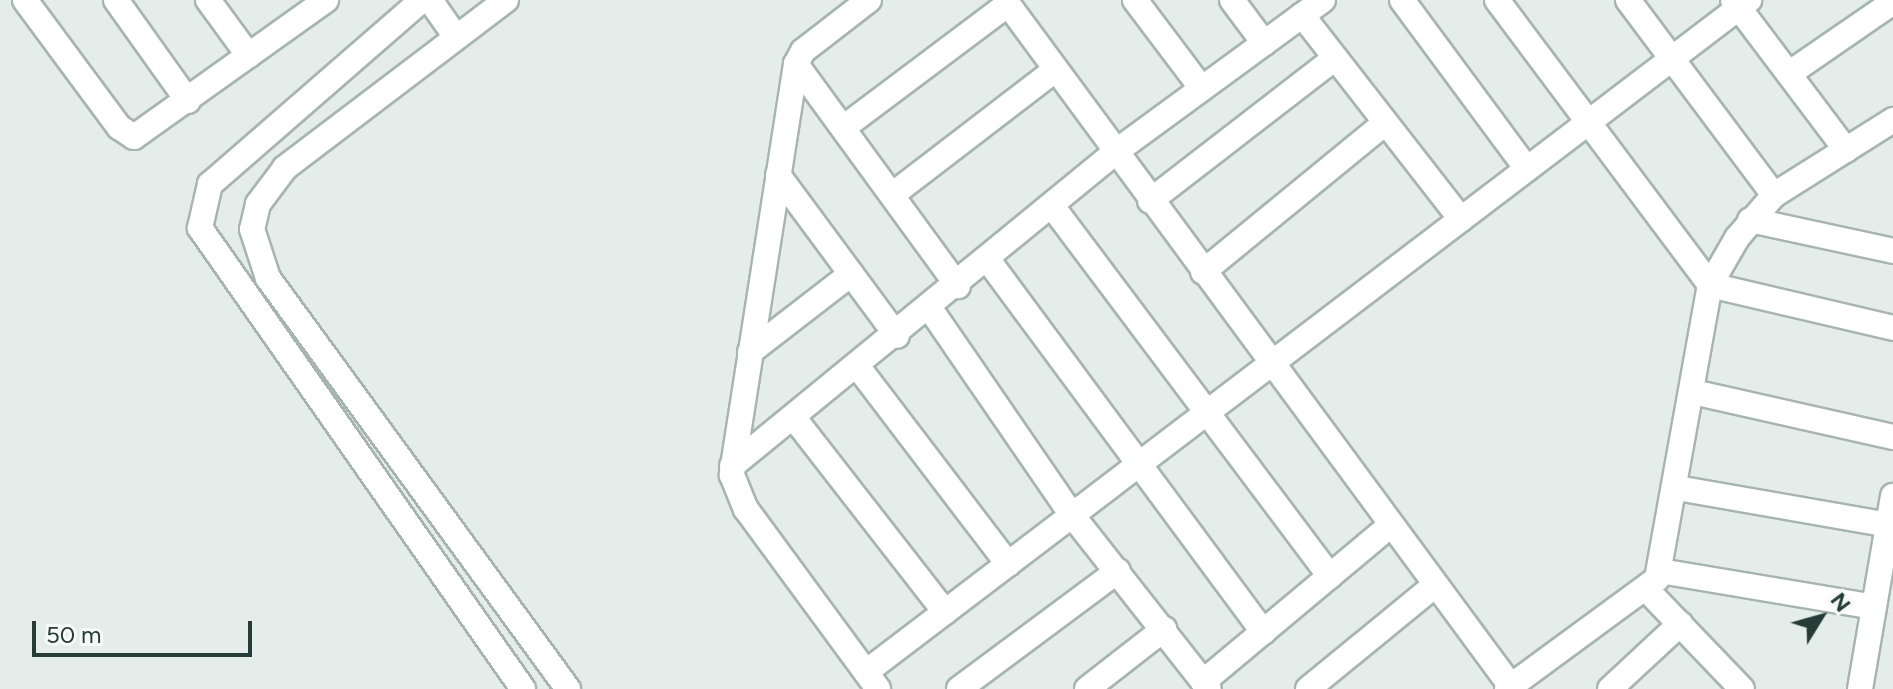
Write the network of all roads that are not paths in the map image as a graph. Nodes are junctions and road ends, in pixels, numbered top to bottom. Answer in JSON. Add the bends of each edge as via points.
{"nodes":[{"id":1,"x":25,"y":0,"type":"edge"},
{"id":2,"x":116,"y":0,"type":"edge"},
{"id":3,"x":208,"y":0,"type":"edge"},
{"id":4,"x":326,"y":0,"type":"edge"},
{"id":5,"x":422,"y":0,"type":"edge"},
{"id":6,"x":430,"y":0,"type":"edge"},
{"id":7,"x":506,"y":0,"type":"edge"},
{"id":8,"x":869,"y":0,"type":"edge"},
{"id":9,"x":1135,"y":0,"type":"edge"},
{"id":10,"x":1232,"y":0,"type":"edge"},
{"id":11,"x":1323,"y":0,"type":"edge"},
{"id":12,"x":1402,"y":0,"type":"edge"},
{"id":13,"x":1497,"y":0,"type":"edge"},
{"id":14,"x":1628,"y":0,"type":"edge"},
{"id":15,"x":1006,"y":2,"type":"edge"},
{"id":16,"x":1893,"y":2,"type":"edge"},
{"id":17,"x":1740,"y":3,"type":"edge"},
{"id":18,"x":297,"y":8,"type":"edge"},
{"id":19,"x":1302,"y":15,"type":"junction"},
{"id":20,"x":456,"y":37,"type":"junction"},
{"id":21,"x":1264,"y":43,"type":"junction"},
{"id":22,"x":249,"y":56,"type":"junction"},
{"id":23,"x":1335,"y":58,"type":"junction"},
{"id":24,"x":1671,"y":59,"type":"junction"},
{"id":25,"x":796,"y":64,"type":"junction"},
{"id":26,"x":1055,"y":70,"type":"junction"},
{"id":27,"x":1790,"y":73,"type":"junction"},
{"id":28,"x":1202,"y":89,"type":"junction"},
{"id":29,"x":188,"y":101,"type":"junction"},
{"id":30,"x":1893,"y":120,"type":"edge"},
{"id":31,"x":1588,"y":122,"type":"junction"},
{"id":32,"x":1385,"y":123,"type":"junction"},
{"id":33,"x":843,"y":128,"type":"junction"},
{"id":34,"x":1846,"y":150,"type":"junction"},
{"id":35,"x":1114,"y":153,"type":"junction"},
{"id":36,"x":1527,"y":169,"type":"junction"},
{"id":37,"x":778,"y":175,"type":"junction"},
{"id":38,"x":892,"y":195,"type":"junction"},
{"id":39,"x":1774,"y":195,"type":"junction"},
{"id":40,"x":1150,"y":201,"type":"junction"},
{"id":41,"x":1052,"y":206,"type":"junction"},
{"id":42,"x":1461,"y":219,"type":"junction"},
{"id":43,"x":1750,"y":220,"type":"junction"},
{"id":44,"x":1893,"y":251,"type":"edge"},
{"id":45,"x":988,"y":260,"type":"junction"},
{"id":46,"x":1203,"y":272,"type":"junction"},
{"id":47,"x":851,"y":274,"type":"junction"},
{"id":48,"x":1710,"y":285,"type":"junction"},
{"id":49,"x":958,"y":286,"type":"junction"},
{"id":50,"x":931,"y":310,"type":"junction"},
{"id":51,"x":1893,"y":328,"type":"edge"},
{"id":52,"x":897,"y":336,"type":"junction"},
{"id":53,"x":750,"y":352,"type":"junction"},
{"id":54,"x":1271,"y":364,"type":"junction"},
{"id":55,"x":858,"y":367,"type":"junction"},
{"id":56,"x":1693,"y":392,"type":"junction"},
{"id":57,"x":1204,"y":413,"type":"junction"},
{"id":58,"x":794,"y":418,"type":"junction"},
{"id":59,"x":1893,"y":437,"type":"edge"},
{"id":60,"x":1136,"y":464,"type":"junction"},
{"id":61,"x":732,"y":466,"type":"junction"},
{"id":62,"x":1677,"y":488,"type":"junction"},
{"id":63,"x":1893,"y":496,"type":"edge"},
{"id":64,"x":1072,"y":515,"type":"junction"},
{"id":65,"x":1391,"y":525,"type":"junction"},
{"id":66,"x":1888,"y":525,"type":"junction"},
{"id":67,"x":1008,"y":564,"type":"junction"},
{"id":68,"x":1118,"y":571,"type":"junction"},
{"id":69,"x":1330,"y":576,"type":"junction"},
{"id":70,"x":1654,"y":580,"type":"junction"},
{"id":71,"x":1435,"y":585,"type":"junction"},
{"id":72,"x":1874,"y":607,"type":"junction"},
{"id":73,"x":945,"y":612,"type":"junction"},
{"id":74,"x":1680,"y":624,"type":"junction"},
{"id":75,"x":1164,"y":629,"type":"junction"},
{"id":76,"x":1263,"y":632,"type":"junction"},
{"id":77,"x":872,"y":681,"type":"edge"},
{"id":78,"x":1206,"y":686,"type":"edge"},
{"id":79,"x":1736,"y":687,"type":"edge"},
{"id":80,"x":1090,"y":688,"type":"edge"},
{"id":81,"x":1511,"y":688,"type":"edge"},
{"id":82,"x":523,"y":689,"type":"edge"},
{"id":83,"x":568,"y":689,"type":"edge"},
{"id":84,"x":959,"y":689,"type":"edge"},
{"id":85,"x":1308,"y":689,"type":"edge"},
{"id":86,"x":1610,"y":689,"type":"edge"},
{"id":87,"x":1860,"y":689,"type":"edge"}],
"edges":[{"from":1,"to":29,"type":"street","via":[[126,133],[152,131]]},
{"from":2,"to":29,"type":"street"},
{"from":3,"to":22,"type":"street"},
{"from":4,"to":18,"type":"street"},
{"from":5,"to":82,"type":"street","via":[[210,184],[200,228]]},
{"from":6,"to":20,"type":"street"},
{"from":7,"to":20,"type":"street"},
{"from":8,"to":25,"type":"street","via":[[803,51]]},
{"from":9,"to":28,"type":"street"},
{"from":10,"to":21,"type":"street"},
{"from":11,"to":19,"type":"street"},
{"from":12,"to":36,"type":"street"},
{"from":13,"to":31,"type":"street"},
{"from":14,"to":24,"type":"street"},
{"from":15,"to":26,"type":"street"},
{"from":15,"to":33,"type":"street"},
{"from":16,"to":27,"type":"street"},
{"from":17,"to":24,"type":"street"},
{"from":17,"to":27,"type":"street"},
{"from":18,"to":22,"type":"street"},
{"from":19,"to":21,"type":"street"},
{"from":19,"to":23,"type":"street"},
{"from":20,"to":83,"type":"street","via":[[285,168],[258,204],[253,240],[268,278]]},
{"from":21,"to":28,"type":"street"},
{"from":22,"to":29,"type":"street"},
{"from":23,"to":32,"type":"street"},
{"from":23,"to":40,"type":"street"},
{"from":24,"to":31,"type":"street"},
{"from":24,"to":39,"type":"street"},
{"from":25,"to":33,"type":"street"},
{"from":25,"to":37,"type":"street"},
{"from":26,"to":35,"type":"street"},
{"from":26,"to":38,"type":"street"},
{"from":27,"to":34,"type":"street"},
{"from":28,"to":35,"type":"street"},
{"from":30,"to":34,"type":"street"},
{"from":31,"to":36,"type":"street"},
{"from":31,"to":48,"type":"street"},
{"from":32,"to":42,"type":"street"},
{"from":32,"to":46,"type":"street"},
{"from":33,"to":38,"type":"street"},
{"from":34,"to":39,"type":"street"},
{"from":35,"to":40,"type":"street"},
{"from":35,"to":41,"type":"street"},
{"from":36,"to":42,"type":"street"},
{"from":37,"to":47,"type":"street"},
{"from":37,"to":53,"type":"street"},
{"from":38,"to":49,"type":"street"},
{"from":39,"to":43,"type":"street"},
{"from":40,"to":46,"type":"street"},
{"from":41,"to":45,"type":"street"},
{"from":41,"to":57,"type":"street"},
{"from":42,"to":54,"type":"street"},
{"from":43,"to":44,"type":"street"},
{"from":43,"to":48,"type":"street"},
{"from":45,"to":49,"type":"street"},
{"from":45,"to":60,"type":"street"},
{"from":46,"to":54,"type":"street"},
{"from":47,"to":52,"type":"street"},
{"from":47,"to":53,"type":"street"},
{"from":48,"to":51,"type":"street"},
{"from":48,"to":56,"type":"street"},
{"from":49,"to":50,"type":"street"},
{"from":50,"to":52,"type":"street"},
{"from":50,"to":64,"type":"street"},
{"from":52,"to":55,"type":"street"},
{"from":53,"to":61,"type":"street"},
{"from":54,"to":57,"type":"street"},
{"from":54,"to":65,"type":"street"},
{"from":55,"to":58,"type":"street"},
{"from":55,"to":67,"type":"street"},
{"from":56,"to":59,"type":"street"},
{"from":56,"to":62,"type":"street"},
{"from":57,"to":60,"type":"street"},
{"from":57,"to":69,"type":"street"},
{"from":58,"to":61,"type":"street"},
{"from":58,"to":73,"type":"street"},
{"from":60,"to":64,"type":"street"},
{"from":60,"to":76,"type":"street"},
{"from":61,"to":77,"type":"street","via":[[746,509]]},
{"from":62,"to":66,"type":"street"},
{"from":62,"to":70,"type":"street"},
{"from":63,"to":66,"type":"street"},
{"from":64,"to":67,"type":"street"},
{"from":64,"to":68,"type":"street"},
{"from":65,"to":69,"type":"street"},
{"from":65,"to":71,"type":"street"},
{"from":66,"to":72,"type":"street"},
{"from":67,"to":73,"type":"street"},
{"from":68,"to":75,"type":"street"},
{"from":68,"to":84,"type":"street"},
{"from":69,"to":76,"type":"street"},
{"from":70,"to":72,"type":"street"},
{"from":70,"to":74,"type":"street"},
{"from":70,"to":81,"type":"street"},
{"from":71,"to":81,"type":"street"},
{"from":71,"to":85,"type":"street"},
{"from":72,"to":87,"type":"street"},
{"from":73,"to":77,"type":"street"},
{"from":74,"to":79,"type":"street"},
{"from":74,"to":86,"type":"street"},
{"from":75,"to":78,"type":"street"},
{"from":75,"to":80,"type":"street"},
{"from":76,"to":78,"type":"street"}]}
